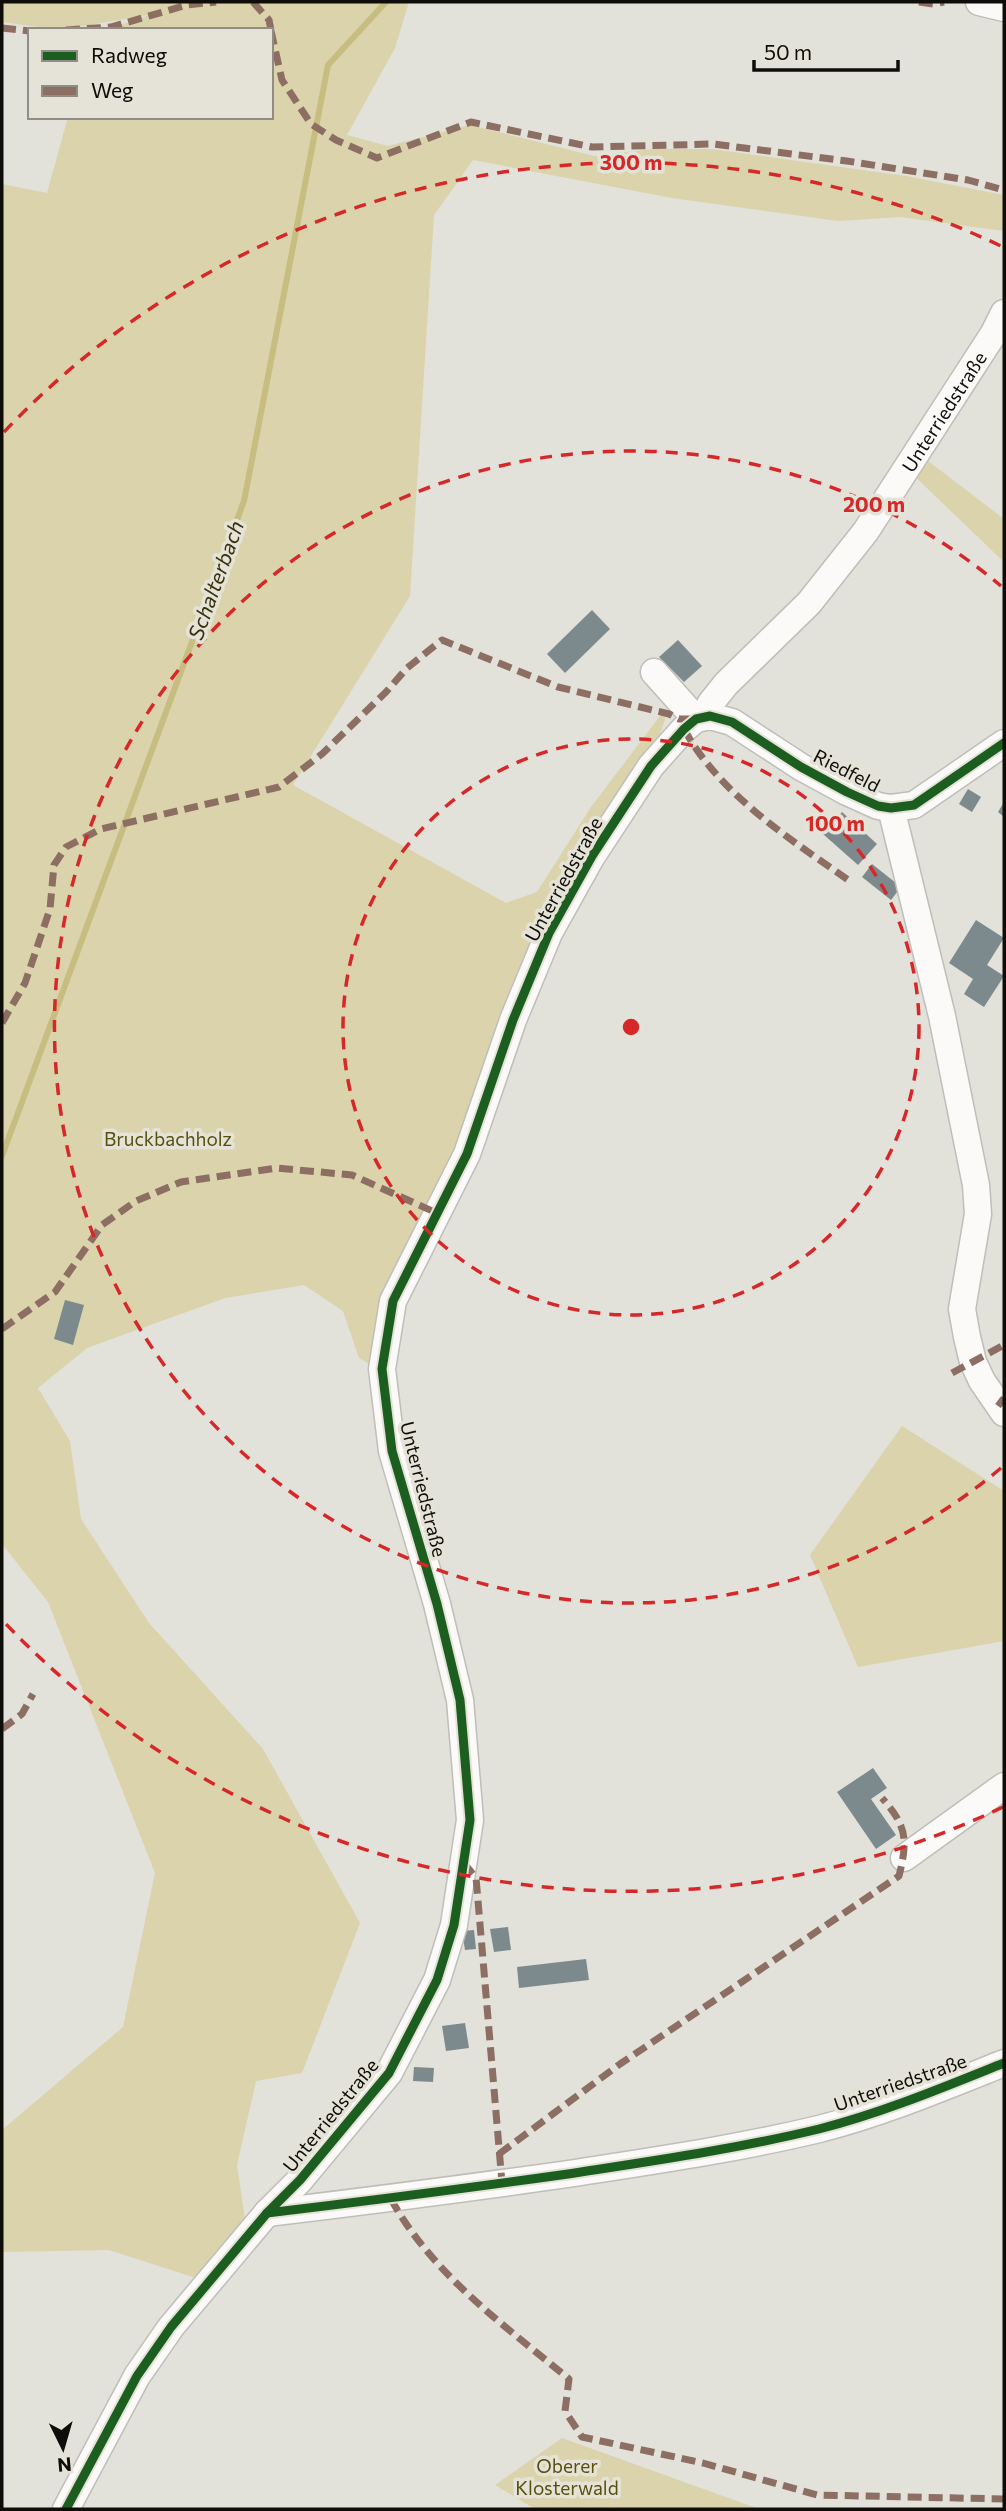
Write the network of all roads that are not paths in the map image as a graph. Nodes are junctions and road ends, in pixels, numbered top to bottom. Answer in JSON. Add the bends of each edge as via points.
{"nodes":[{"id":1,"x":979,"y":2,"type":"edge"},
{"id":2,"x":1004,"y":8,"type":"edge"},
{"id":3,"x":1004,"y":313,"type":"edge"},
{"id":4,"x":654,"y":672,"type":"dead end"},
{"id":5,"x":703,"y":718,"type":"junction"},
{"id":6,"x":1004,"y":743,"type":"edge"},
{"id":7,"x":891,"y":808,"type":"junction"},
{"id":8,"x":1004,"y":1413,"type":"edge"},
{"id":9,"x":1004,"y":1786,"type":"edge"},
{"id":10,"x":904,"y":1858,"type":"dead end"},
{"id":11,"x":1004,"y":2063,"type":"edge"},
{"id":12,"x":267,"y":2213,"type":"junction"},
{"id":13,"x":66,"y":2509,"type":"edge"}],
"edges":[{"from":1,"to":2,"type":"street"},
{"from":3,"to":5,"type":"street","name":"Unterriedstraße","via":[[866,531],[809,603],[726,684]]},
{"from":4,"to":5,"type":"street"},
{"from":5,"to":7,"type":"street","name":"Riedfeld","via":[[732,722],[847,792]]},
{"from":5,"to":12,"type":"street","name":"Unterriedstraße","via":[[684,729],[651,766],[549,933],[467,1154],[393,1301],[382,1369],[392,1451],[460,1700],[470,1821],[454,1925],[437,1980],[413,2027],[389,2073]]},
{"from":6,"to":7,"type":"street","name":"Riedfeld","via":[[914,805]]},
{"from":7,"to":8,"type":"street","via":[[942,1016],[976,1185],[978,1214],[962,1309],[967,1337],[982,1381]]},
{"from":9,"to":10,"type":"street"},
{"from":11,"to":12,"type":"street","name":"Unterriedstraße","via":[[905,2102],[741,2146],[447,2192]]},
{"from":12,"to":13,"type":"street","name":"Unterriedstraße","via":[[171,2327],[137,2376]]}]}
